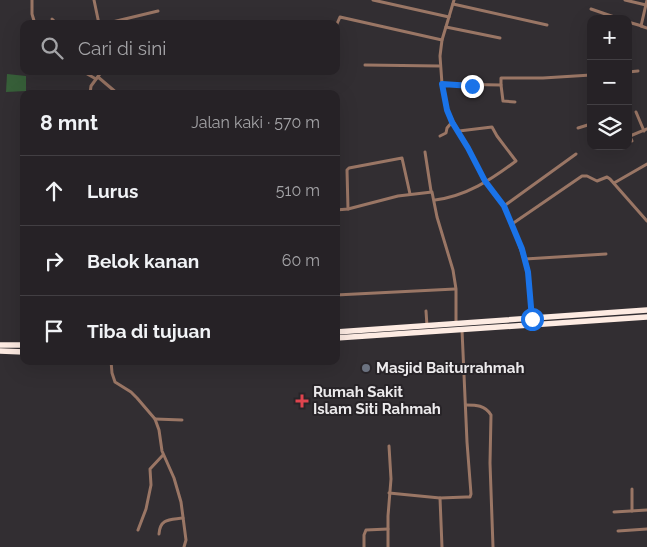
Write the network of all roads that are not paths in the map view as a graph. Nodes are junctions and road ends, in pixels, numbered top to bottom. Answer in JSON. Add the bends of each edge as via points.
{"nodes":[{"id":1,"x":32,"y":0,"type":"edge"},
{"id":2,"x":94,"y":0,"type":"edge"},
{"id":3,"x":373,"y":0,"type":"edge"},
{"id":4,"x":625,"y":0,"type":"edge"},
{"id":5,"x":647,"y":0,"type":"edge"},
{"id":6,"x":453,"y":2,"type":"edge"},
{"id":7,"x":646,"y":5,"type":"edge"},
{"id":8,"x":591,"y":9,"type":"dead end"},
{"id":9,"x":158,"y":11,"type":"dead end"},
{"id":10,"x":608,"y":15,"type":"edge"},
{"id":11,"x":449,"y":17,"type":"junction"},
{"id":12,"x":34,"y":20,"type":"edge"},
{"id":13,"x":98,"y":20,"type":"edge"},
{"id":14,"x":120,"y":20,"type":"edge"},
{"id":15,"x":339,"y":20,"type":"edge"},
{"id":16,"x":632,"y":23,"type":"edge"},
{"id":17,"x":547,"y":25,"type":"dead end"},
{"id":18,"x":446,"y":26,"type":"junction"},
{"id":19,"x":642,"y":26,"type":"junction"},
{"id":20,"x":647,"y":28,"type":"edge"},
{"id":21,"x":500,"y":38,"type":"dead end"},
{"id":22,"x":442,"y":40,"type":"junction"},
{"id":23,"x":365,"y":65,"type":"dead end"},
{"id":24,"x":440,"y":66,"type":"junction"},
{"id":25,"x":638,"y":71,"type":"dead end"},
{"id":26,"x":632,"y":72,"type":"edge"},
{"id":27,"x":587,"y":74,"type":"edge"},
{"id":28,"x":91,"y":75,"type":"edge"},
{"id":29,"x":99,"y":75,"type":"edge"},
{"id":30,"x":97,"y":78,"type":"junction"},
{"id":31,"x":442,"y":84,"type":"junction"},
{"id":32,"x":501,"y":85,"type":"junction"},
{"id":33,"x":90,"y":90,"type":"edge"},
{"id":34,"x":113,"y":90,"type":"edge"},
{"id":35,"x":515,"y":102,"type":"dead end"},
{"id":36,"x":636,"y":112,"type":"dead end"},
{"id":37,"x":452,"y":122,"type":"junction"},
{"id":38,"x":587,"y":125,"type":"edge"},
{"id":39,"x":578,"y":128,"type":"dead end"},
{"id":40,"x":646,"y":130,"type":"edge"},
{"id":41,"x":458,"y":131,"type":"junction"},
{"id":42,"x":632,"y":134,"type":"edge"},
{"id":43,"x":440,"y":136,"type":"dead end"},
{"id":44,"x":425,"y":152,"type":"dead end"},
{"id":45,"x":576,"y":154,"type":"dead end"},
{"id":46,"x":647,"y":164,"type":"edge"},
{"id":47,"x":485,"y":181,"type":"junction"},
{"id":48,"x":614,"y":183,"type":"junction"},
{"id":49,"x":431,"y":192,"type":"junction"},
{"id":50,"x":410,"y":194,"type":"junction"},
{"id":51,"x":435,"y":200,"type":"junction"},
{"id":52,"x":504,"y":206,"type":"junction"},
{"id":53,"x":348,"y":209,"type":"junction"},
{"id":54,"x":340,"y":210,"type":"edge"},
{"id":55,"x":647,"y":221,"type":"edge"},
{"id":56,"x":512,"y":224,"type":"junction"},
{"id":57,"x":606,"y":254,"type":"dead end"},
{"id":58,"x":525,"y":258,"type":"junction"},
{"id":59,"x":456,"y":289,"type":"junction"},
{"id":60,"x":340,"y":295,"type":"edge"},
{"id":61,"x":647,"y":310,"type":"edge"},
{"id":62,"x":426,"y":311,"type":"dead end"},
{"id":63,"x":647,"y":317,"type":"edge"},
{"id":64,"x":532,"y":319,"type":"junction"},
{"id":65,"x":456,"y":324,"type":"junction"},
{"id":66,"x":427,"y":327,"type":"junction"},
{"id":67,"x":410,"y":330,"type":"junction"},
{"id":68,"x":462,"y":330,"type":"junction"},
{"id":69,"x":340,"y":332,"type":"edge"},
{"id":70,"x":340,"y":338,"type":"edge"},
{"id":71,"x":0,"y":345,"type":"edge"},
{"id":72,"x":20,"y":345,"type":"edge"},
{"id":73,"x":0,"y":351,"type":"edge"},
{"id":74,"x":20,"y":352,"type":"edge"},
{"id":75,"x":111,"y":365,"type":"edge"},
{"id":76,"x":466,"y":405,"type":"junction"},
{"id":77,"x":155,"y":419,"type":"junction"},
{"id":78,"x":182,"y":420,"type":"dead end"},
{"id":79,"x":389,"y":446,"type":"dead end"},
{"id":80,"x":163,"y":455,"type":"junction"},
{"id":81,"x":632,"y":489,"type":"dead end"},
{"id":82,"x":389,"y":493,"type":"junction"},
{"id":83,"x":440,"y":498,"type":"junction"},
{"id":84,"x":647,"y":510,"type":"edge"},
{"id":85,"x":632,"y":511,"type":"junction"},
{"id":86,"x":614,"y":512,"type":"dead end"},
{"id":87,"x":183,"y":518,"type":"junction"},
{"id":88,"x":388,"y":529,"type":"junction"},
{"id":89,"x":647,"y":529,"type":"edge"},
{"id":90,"x":138,"y":530,"type":"dead end"},
{"id":91,"x":618,"y":531,"type":"dead end"},
{"id":92,"x":159,"y":534,"type":"dead end"},
{"id":93,"x":184,"y":547,"type":"edge"},
{"id":94,"x":364,"y":547,"type":"edge"},
{"id":95,"x":388,"y":547,"type":"edge"},
{"id":96,"x":442,"y":547,"type":"edge"},
{"id":97,"x":493,"y":547,"type":"edge"}],
"edges":[{"from":1,"to":12,"type":"street"},
{"from":2,"to":13,"type":"street"},
{"from":3,"to":11,"type":"street"},
{"from":4,"to":7,"type":"street"},
{"from":5,"to":7,"type":"street"},
{"from":6,"to":11,"type":"street"},
{"from":6,"to":17,"type":"street"},
{"from":7,"to":19,"type":"street"},
{"from":8,"to":10,"type":"street"},
{"from":9,"to":14,"type":"street"},
{"from":11,"to":18,"type":"street"},
{"from":15,"to":22,"type":"street","via":[[340,17]]},
{"from":16,"to":19,"type":"street"},
{"from":18,"to":21,"type":"street"},
{"from":18,"to":22,"type":"street"},
{"from":19,"to":20,"type":"street"},
{"from":22,"to":24,"type":"street"},
{"from":23,"to":24,"type":"street"},
{"from":24,"to":31,"type":"street"},
{"from":25,"to":26,"type":"street"},
{"from":27,"to":32,"type":"street","via":[[501,78]]},
{"from":28,"to":30,"type":"street"},
{"from":29,"to":30,"type":"street"},
{"from":30,"to":33,"type":"street"},
{"from":30,"to":34,"type":"street"},
{"from":31,"to":32,"type":"street"},
{"from":31,"to":37,"type":"street"},
{"from":32,"to":35,"type":"street","via":[[503,101]]},
{"from":36,"to":40,"type":"street"},
{"from":37,"to":41,"type":"street"},
{"from":37,"to":43,"type":"street","via":[[446,133]]},
{"from":38,"to":39,"type":"street"},
{"from":40,"to":42,"type":"street"},
{"from":41,"to":47,"type":"street"},
{"from":41,"to":47,"type":"street","via":[[491,127],[516,160]]},
{"from":44,"to":49,"type":"street"},
{"from":45,"to":52,"type":"street"},
{"from":46,"to":48,"type":"street"},
{"from":47,"to":51,"type":"street","via":[[463,194]]},
{"from":47,"to":52,"type":"street"},
{"from":48,"to":55,"type":"street"},
{"from":48,"to":56,"type":"street","via":[[608,178],[598,181],[582,176]]},
{"from":49,"to":50,"type":"street"},
{"from":49,"to":51,"type":"street"},
{"from":50,"to":53,"type":"street"},
{"from":50,"to":53,"type":"street","via":[[402,158],[349,168]]},
{"from":51,"to":59,"type":"street"},
{"from":52,"to":56,"type":"street"},
{"from":53,"to":54,"type":"street"},
{"from":56,"to":58,"type":"street"},
{"from":57,"to":58,"type":"street"},
{"from":58,"to":64,"type":"street"},
{"from":59,"to":60,"type":"street"},
{"from":59,"to":65,"type":"street"},
{"from":61,"to":64,"type":"highway"},
{"from":62,"to":66,"type":"street"},
{"from":63,"to":68,"type":"highway"},
{"from":64,"to":65,"type":"highway"},
{"from":65,"to":66,"type":"highway"},
{"from":66,"to":67,"type":"highway"},
{"from":67,"to":68,"type":"highway"},
{"from":67,"to":69,"type":"highway"},
{"from":67,"to":70,"type":"highway"},
{"from":68,"to":76,"type":"street"},
{"from":71,"to":72,"type":"highway"},
{"from":73,"to":74,"type":"highway"},
{"from":75,"to":77,"type":"street","via":[[115,382],[131,392]]},
{"from":76,"to":83,"type":"street","via":[[471,496]]},
{"from":76,"to":97,"type":"street","via":[[478,405],[491,415]]},
{"from":77,"to":78,"type":"street"},
{"from":77,"to":80,"type":"street"},
{"from":79,"to":82,"type":"street"},
{"from":80,"to":87,"type":"street","via":[[178,491]]},
{"from":80,"to":90,"type":"street","via":[[150,469],[151,485]]},
{"from":81,"to":85,"type":"street"},
{"from":82,"to":83,"type":"street"},
{"from":82,"to":88,"type":"street"},
{"from":83,"to":96,"type":"street"},
{"from":84,"to":85,"type":"street"},
{"from":85,"to":86,"type":"street"},
{"from":87,"to":92,"type":"street","via":[[163,522]]},
{"from":87,"to":93,"type":"street"},
{"from":88,"to":94,"type":"street","via":[[366,530]]},
{"from":88,"to":95,"type":"street"},
{"from":89,"to":91,"type":"street"}]}
